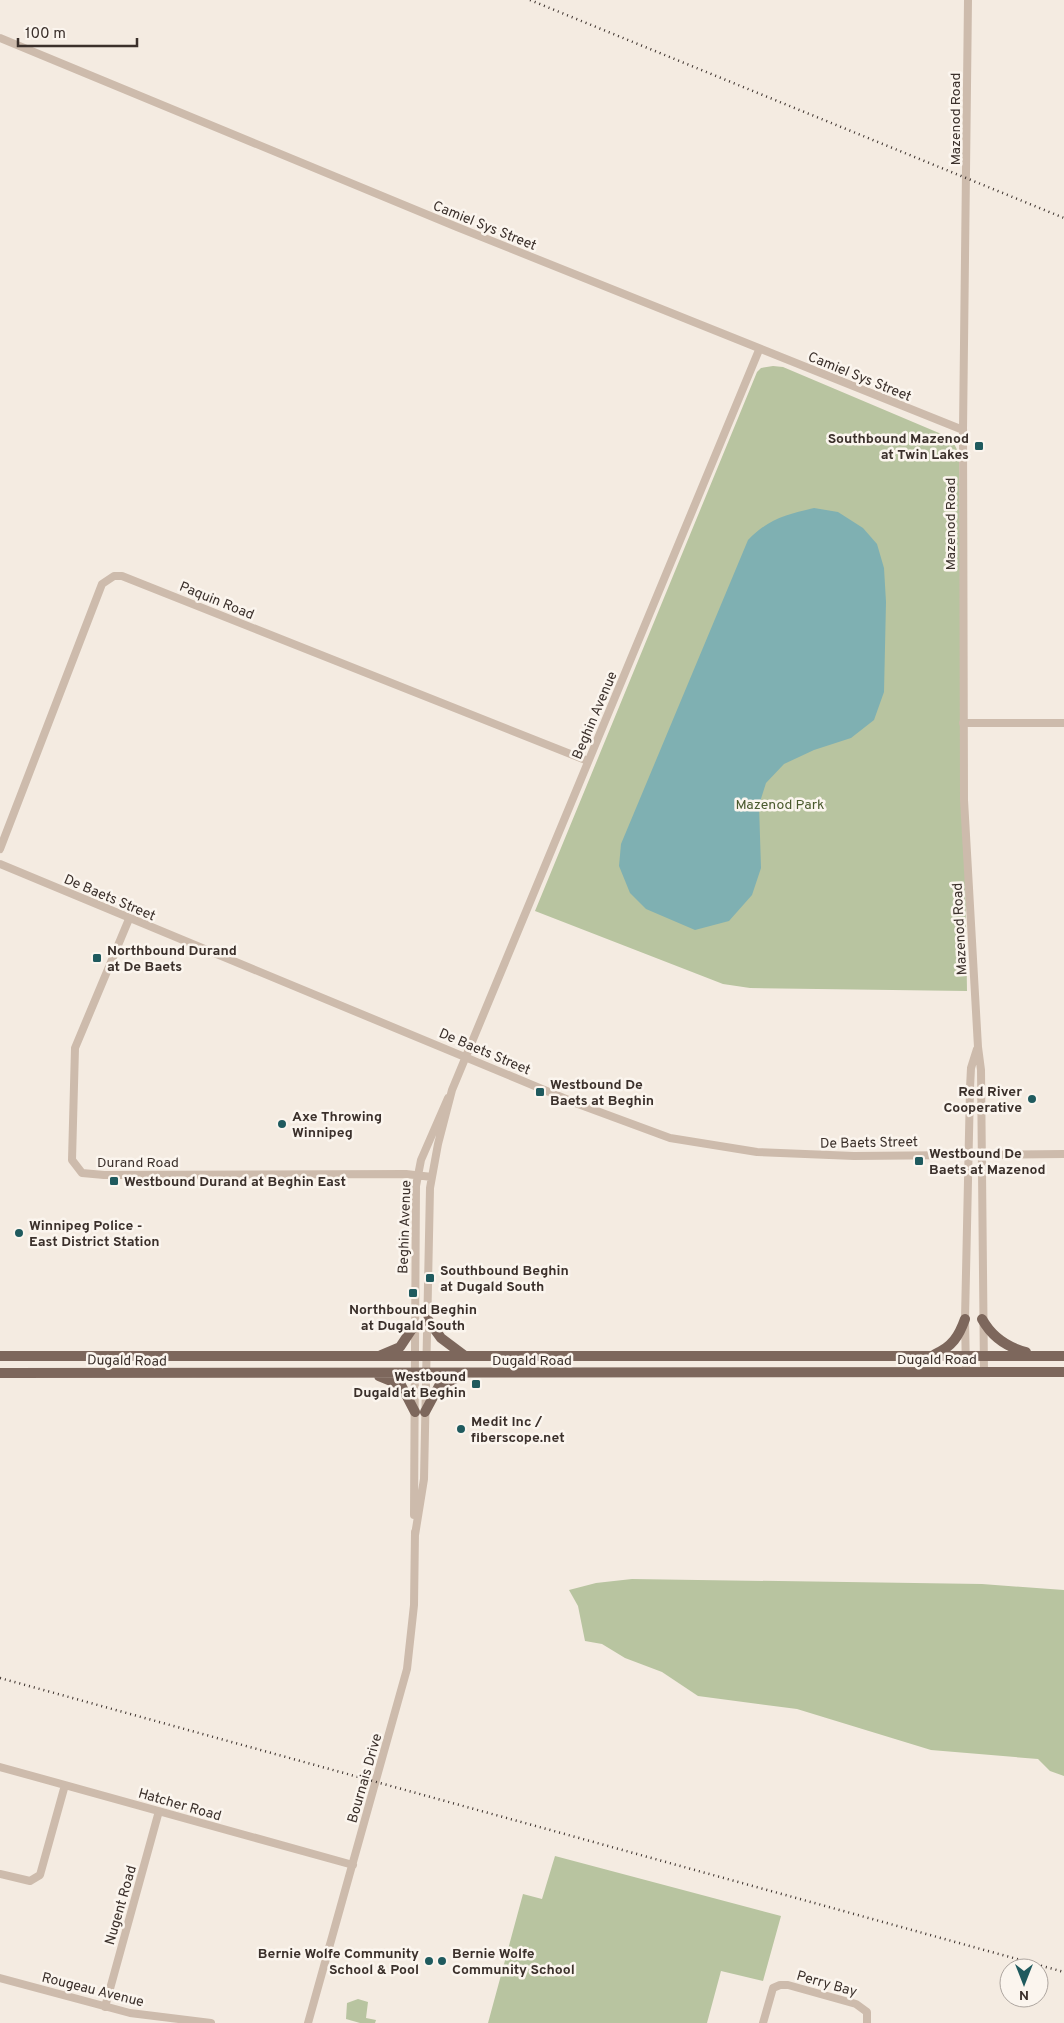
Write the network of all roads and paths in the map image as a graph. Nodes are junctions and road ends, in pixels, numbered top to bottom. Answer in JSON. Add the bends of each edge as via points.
{"nodes":[{"id":1,"x":968,"y":0,"type":"edge"},
{"id":2,"x":0,"y":38,"type":"edge"},
{"id":3,"x":759,"y":350,"type":"junction"},
{"id":4,"x":962,"y":430,"type":"junction"},
{"id":5,"x":964,"y":723,"type":"junction"},
{"id":6,"x":1064,"y":723,"type":"edge"},
{"id":7,"x":588,"y":761,"type":"junction"},
{"id":8,"x":0,"y":848,"type":"edge"},
{"id":9,"x":0,"y":864,"type":"edge"},
{"id":10,"x":129,"y":919,"type":"junction"},
{"id":11,"x":978,"y":1047,"type":"junction"},
{"id":12,"x":467,"y":1056,"type":"junction"},
{"id":13,"x":452,"y":1090,"type":"junction"},
{"id":14,"x":970,"y":1153,"type":"junction"},
{"id":15,"x":984,"y":1153,"type":"junction"},
{"id":16,"x":1064,"y":1154,"type":"edge"},
{"id":17,"x":418,"y":1175,"type":"junction"},
{"id":18,"x":432,"y":1177,"type":"junction"},
{"id":19,"x":982,"y":1318,"type":"junction"},
{"id":20,"x":965,"y":1319,"type":"junction"},
{"id":21,"x":428,"y":1320,"type":"junction"},
{"id":22,"x":414,"y":1326,"type":"junction"},
{"id":23,"x":0,"y":1356,"type":"edge"},
{"id":24,"x":378,"y":1356,"type":"junction"},
{"id":25,"x":465,"y":1356,"type":"junction"},
{"id":26,"x":930,"y":1356,"type":"junction"},
{"id":27,"x":966,"y":1356,"type":"junction"},
{"id":28,"x":983,"y":1356,"type":"junction"},
{"id":29,"x":1038,"y":1356,"type":"junction"},
{"id":30,"x":1064,"y":1356,"type":"edge"},
{"id":31,"x":414,"y":1357,"type":"junction"},
{"id":32,"x":427,"y":1357,"type":"junction"},
{"id":33,"x":414,"y":1372,"type":"junction"},
{"id":34,"x":426,"y":1372,"type":"junction"},
{"id":35,"x":966,"y":1372,"type":"junction"},
{"id":36,"x":984,"y":1372,"type":"junction"},
{"id":37,"x":1064,"y":1372,"type":"edge"},
{"id":38,"x":0,"y":1373,"type":"edge"},
{"id":39,"x":368,"y":1373,"type":"junction"},
{"id":40,"x":469,"y":1374,"type":"junction"},
{"id":41,"x":420,"y":1412,"type":"junction"},
{"id":42,"x":0,"y":1767,"type":"edge"},
{"id":43,"x":65,"y":1785,"type":"junction"},
{"id":44,"x":159,"y":1811,"type":"junction"},
{"id":45,"x":353,"y":1865,"type":"junction"},
{"id":46,"x":0,"y":1874,"type":"edge"},
{"id":47,"x":0,"y":1978,"type":"edge"},
{"id":48,"x":104,"y":2007,"type":"junction"},
{"id":49,"x":211,"y":2023,"type":"edge"},
{"id":50,"x":308,"y":2023,"type":"edge"},
{"id":51,"x":763,"y":2023,"type":"edge"},
{"id":52,"x":867,"y":2023,"type":"edge"}],
"edges":[{"from":1,"to":4,"type":"street","name":"Mazenod Road"},
{"from":2,"to":3,"type":"street","name":"Camiel Sys Street"},
{"from":3,"to":4,"type":"street","name":"Camiel Sys Street"},
{"from":3,"to":7,"type":"street","name":"Beghin Avenue"},
{"from":4,"to":5,"type":"street","name":"Mazenod Road"},
{"from":5,"to":6,"type":"street"},
{"from":5,"to":11,"type":"street","name":"Mazenod Road","via":[[964,800]]},
{"from":7,"to":8,"type":"street","name":"Paquin Road","via":[[122,576],[114,576],[102,584]]},
{"from":7,"to":12,"type":"street","name":"Beghin Avenue"},
{"from":9,"to":10,"type":"street","name":"De Baets Street"},
{"from":10,"to":12,"type":"street","name":"De Baets Street"},
{"from":10,"to":17,"type":"street","name":"Durand Road","via":[[75,1048],[72,1160],[82,1173]]},
{"from":11,"to":14,"type":"street","name":"Mazenod Road","via":[[971,1068]]},
{"from":11,"to":15,"type":"street","name":"Mazenod Road"},
{"from":12,"to":13,"type":"street","name":"Beghin Avenue"},
{"from":12,"to":14,"type":"street","name":"De Baets Street","via":[[590,1109],[670,1138],[757,1152],[803,1155]]},
{"from":13,"to":17,"type":"street","name":"Beghin Avenue","via":[[432,1132]]},
{"from":13,"to":18,"type":"street","name":"Beghin Avenue"},
{"from":14,"to":15,"type":"street","name":"De Baets Street"},
{"from":14,"to":20,"type":"street","name":"Mazenod Road"},
{"from":15,"to":16,"type":"street","name":"De Baets Street"},
{"from":15,"to":19,"type":"street","name":"Mazenod Road"},
{"from":17,"to":18,"type":"street","name":"Durand Road"},
{"from":17,"to":22,"type":"street","name":"Beghin Avenue"},
{"from":18,"to":21,"type":"street","name":"Beghin Avenue"},
{"from":19,"to":28,"type":"street","name":"Mazenod Road"},
{"from":19,"to":29,"type":"main road","via":[[998,1340]]},
{"from":20,"to":26,"type":"main road","via":[[953,1343]]},
{"from":20,"to":27,"type":"street","name":"Mazenod Road"},
{"from":21,"to":25,"type":"main road","via":[[441,1338]]},
{"from":21,"to":32,"type":"street","name":"Beghin Avenue"},
{"from":22,"to":24,"type":"main road","via":[[400,1347]]},
{"from":22,"to":31,"type":"street","name":"Beghin Avenue"},
{"from":23,"to":24,"type":"main road","name":"Dugald Road"},
{"from":24,"to":31,"type":"main road","name":"Dugald Road"},
{"from":25,"to":26,"type":"main road","name":"Dugald Road"},
{"from":25,"to":32,"type":"main road","name":"Dugald Road"},
{"from":26,"to":27,"type":"main road","name":"Dugald Road"},
{"from":27,"to":28,"type":"main road","name":"Dugald Road"},
{"from":27,"to":35,"type":"street","name":"Mazenod Road"},
{"from":28,"to":29,"type":"main road","name":"Dugald Road"},
{"from":28,"to":36,"type":"street","name":"Mazenod Road"},
{"from":29,"to":30,"type":"main road","name":"Dugald Road"},
{"from":31,"to":32,"type":"main road","name":"Dugald Road"},
{"from":31,"to":33,"type":"street","name":"Beghin Avenue"},
{"from":32,"to":34,"type":"street","name":"Beghin Avenue"},
{"from":33,"to":34,"type":"main road","name":"Dugald Road"},
{"from":33,"to":39,"type":"main road","name":"Dugald Road"},
{"from":33,"to":41,"type":"street","name":"Bournais Drive"},
{"from":34,"to":40,"type":"main road","name":"Dugald Road"},
{"from":34,"to":41,"type":"street","name":"Bournais Drive"},
{"from":35,"to":36,"type":"main road","name":"Dugald Road"},
{"from":35,"to":40,"type":"main road","name":"Dugald Road"},
{"from":36,"to":37,"type":"main road","name":"Dugald Road"},
{"from":38,"to":39,"type":"main road","name":"Dugald Road"},
{"from":39,"to":41,"type":"main road","via":[[401,1385]]},
{"from":40,"to":41,"type":"main road","via":[[439,1386]]},
{"from":41,"to":45,"type":"street","name":"Bournais Drive","via":[[413,1480],[413,1634],[402,1691]]},
{"from":42,"to":43,"type":"street","name":"Hatcher Road"},
{"from":43,"to":44,"type":"street","name":"Hatcher Road"},
{"from":43,"to":46,"type":"street","via":[[40,1875],[30,1881]]},
{"from":44,"to":45,"type":"street","name":"Hatcher Road"},
{"from":44,"to":48,"type":"street","name":"Nugent Road"},
{"from":45,"to":50,"type":"street","name":"Bournais Drive"},
{"from":47,"to":48,"type":"street","name":"Rougeau Avenue"},
{"from":48,"to":49,"type":"street","name":"Rougeau Avenue"},
{"from":51,"to":52,"type":"street","name":"Perry Bay","via":[[773,1988],[788,1984],[856,2004],[867,2012]]}]}
